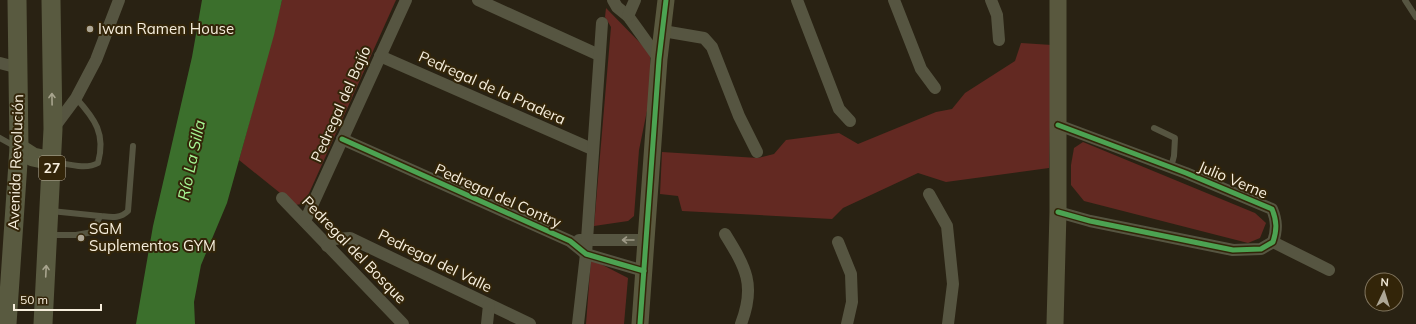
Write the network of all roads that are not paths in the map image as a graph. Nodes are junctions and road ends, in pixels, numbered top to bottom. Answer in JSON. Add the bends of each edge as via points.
{"nodes":[{"id":1,"x":17,"y":0,"type":"edge"},
{"id":2,"x":119,"y":0,"type":"edge"},
{"id":3,"x":406,"y":0,"type":"edge"},
{"id":4,"x":478,"y":0,"type":"edge"},
{"id":5,"x":613,"y":0,"type":"edge"},
{"id":6,"x":635,"y":0,"type":"edge"},
{"id":7,"x":666,"y":0,"type":"edge"},
{"id":8,"x":797,"y":0,"type":"edge"},
{"id":9,"x":894,"y":0,"type":"edge"},
{"id":10,"x":991,"y":0,"type":"edge"},
{"id":11,"x":1058,"y":0,"type":"edge"},
{"id":12,"x":1405,"y":0,"type":"edge"},
{"id":13,"x":52,"y":1,"type":"edge"},
{"id":14,"x":628,"y":16,"type":"junction"},
{"id":15,"x":1416,"y":17,"type":"edge"},
{"id":16,"x":602,"y":22,"type":"dead end"},
{"id":17,"x":663,"y":31,"type":"junction"},
{"id":18,"x":999,"y":40,"type":"dead end"},
{"id":19,"x":599,"y":55,"type":"junction"},
{"id":20,"x":380,"y":56,"type":"junction"},
{"id":21,"x":659,"y":60,"type":"junction"},
{"id":22,"x":0,"y":63,"type":"edge"},
{"id":23,"x":19,"y":68,"type":"junction"},
{"id":24,"x":935,"y":88,"type":"dead end"},
{"id":25,"x":76,"y":98,"type":"junction"},
{"id":26,"x":850,"y":121,"type":"dead end"},
{"id":27,"x":1058,"y":125,"type":"junction"},
{"id":28,"x":1154,"y":128,"type":"dead end"},
{"id":29,"x":53,"y":129,"type":"junction"},
{"id":30,"x":0,"y":138,"type":"edge"},
{"id":31,"x":342,"y":139,"type":"junction"},
{"id":32,"x":134,"y":146,"type":"dead end"},
{"id":33,"x":19,"y":148,"type":"junction"},
{"id":34,"x":592,"y":150,"type":"junction"},
{"id":35,"x":757,"y":152,"type":"dead end"},
{"id":36,"x":52,"y":161,"type":"junction"},
{"id":37,"x":1171,"y":167,"type":"junction"},
{"id":38,"x":929,"y":194,"type":"dead end"},
{"id":39,"x":282,"y":198,"type":"dead end"},
{"id":40,"x":49,"y":211,"type":"junction"},
{"id":41,"x":1058,"y":212,"type":"junction"},
{"id":42,"x":100,"y":216,"type":"junction"},
{"id":43,"x":305,"y":221,"type":"junction"},
{"id":44,"x":725,"y":234,"type":"dead end"},
{"id":45,"x":48,"y":235,"type":"junction"},
{"id":46,"x":586,"y":239,"type":"junction"},
{"id":47,"x":646,"y":240,"type":"junction"},
{"id":48,"x":570,"y":241,"type":"junction"},
{"id":49,"x":838,"y":242,"type":"dead end"},
{"id":50,"x":1273,"y":242,"type":"junction"},
{"id":51,"x":327,"y":246,"type":"junction"},
{"id":52,"x":586,"y":254,"type":"junction"},
{"id":53,"x":1329,"y":270,"type":"dead end"},
{"id":54,"x":644,"y":271,"type":"junction"},
{"id":55,"x":489,"y":305,"type":"junction"},
{"id":56,"x":7,"y":324,"type":"edge"},
{"id":57,"x":43,"y":324,"type":"edge"},
{"id":58,"x":403,"y":324,"type":"edge"},
{"id":59,"x":487,"y":324,"type":"edge"},
{"id":60,"x":530,"y":324,"type":"edge"},
{"id":61,"x":578,"y":324,"type":"edge"},
{"id":62,"x":640,"y":324,"type":"edge"},
{"id":63,"x":741,"y":324,"type":"edge"},
{"id":64,"x":847,"y":324,"type":"edge"},
{"id":65,"x":948,"y":324,"type":"edge"},
{"id":66,"x":1055,"y":324,"type":"edge"}],
"edges":[{"from":1,"to":23,"type":"main road","name":"Avenida Revolución","number":"27"},
{"from":2,"to":25,"type":"street","via":[[96,60]]},
{"from":3,"to":20,"type":"street","name":"Pedregal del Bajío"},
{"from":4,"to":19,"type":"street"},
{"from":5,"to":14,"type":"street"},
{"from":6,"to":14,"type":"street"},
{"from":7,"to":17,"type":"street"},
{"from":8,"to":26,"type":"street","via":[[839,109]]},
{"from":9,"to":24,"type":"street","via":[[920,68]]},
{"from":10,"to":18,"type":"street","via":[[997,15]]},
{"from":11,"to":27,"type":"street"},
{"from":12,"to":15,"type":"lane"},
{"from":29,"to":13,"type":"main road","number":"27","one_way":true},
{"from":14,"to":21,"type":"street"},
{"from":16,"to":19,"type":"street"},
{"from":17,"to":21,"type":"street"},
{"from":17,"to":35,"type":"street","via":[[704,38],[712,47],[739,116]]},
{"from":19,"to":34,"type":"street"},
{"from":20,"to":31,"type":"street","name":"Pedregal del Bajío"},
{"from":20,"to":34,"type":"street","name":"Pedregal de la Pradera"},
{"from":21,"to":47,"type":"street"},
{"from":22,"to":23,"type":"street"},
{"from":23,"to":33,"type":"main road","name":"Avenida Revolución","number":"27"},
{"from":25,"to":29,"type":"street"},
{"from":25,"to":36,"type":"lane","via":[[98,127],[98,163],[92,166],[79,166]]},
{"from":27,"to":37,"type":"street","name":"Julio Verne"},
{"from":27,"to":41,"type":"street"},
{"from":28,"to":37,"type":"lane","via":[[1175,138]]},
{"from":29,"to":36,"type":"main road","number":"27"},
{"from":30,"to":33,"type":"lane"},
{"from":31,"to":43,"type":"street","name":"Pedregal del Bajío"},
{"from":31,"to":48,"type":"street","name":"Pedregal del Contry"},
{"from":32,"to":42,"type":"lane","via":[[128,212],[117,218]]},
{"from":33,"to":36,"type":"main road","via":[[33,156]]},
{"from":33,"to":56,"type":"main road","name":"Avenida Revolución","number":"27","via":[[8,272]]},
{"from":34,"to":46,"type":"street"},
{"from":36,"to":40,"type":"main road","number":"27"},
{"from":37,"to":50,"type":"street","name":"Julio Verne","via":[[1272,209],[1276,218]]},
{"from":38,"to":65,"type":"street","via":[[947,226],[954,284]]},
{"from":39,"to":43,"type":"street","name":"Pedregal del Bosque"},
{"from":40,"to":42,"type":"lane"},
{"from":40,"to":45,"type":"main road","number":"27"},
{"from":41,"to":50,"type":"street","via":[[1090,221],[1233,250],[1261,249]]},
{"from":41,"to":66,"type":"street"},
{"from":42,"to":45,"type":"lane","via":[[93,232]]},
{"from":43,"to":51,"type":"street","name":"Pedregal del Bosque"},
{"from":44,"to":63,"type":"street","via":[[737,253],[749,285],[748,306]]},
{"from":57,"to":45,"type":"main road","number":"27","one_way":true},
{"from":47,"to":46,"type":"street","name":"Pedregal del Contry","one_way":true},
{"from":46,"to":48,"type":"street","name":"Pedregal del Contry"},
{"from":46,"to":52,"type":"street"},
{"from":47,"to":54,"type":"street"},
{"from":48,"to":52,"type":"street","name":"Pedregal del Contry"},
{"from":49,"to":64,"type":"street","via":[[851,274],[852,302]]},
{"from":50,"to":53,"type":"street"},
{"from":51,"to":55,"type":"street","name":"Pedregal del Valle","via":[[334,239],[350,238]]},
{"from":51,"to":58,"type":"street","name":"Pedregal del Bosque"},
{"from":52,"to":54,"type":"street","name":"Pedregal del Contry"},
{"from":52,"to":61,"type":"street"},
{"from":54,"to":62,"type":"street"},
{"from":55,"to":59,"type":"street"},
{"from":55,"to":60,"type":"street","name":"Pedregal del Valle"}]}
